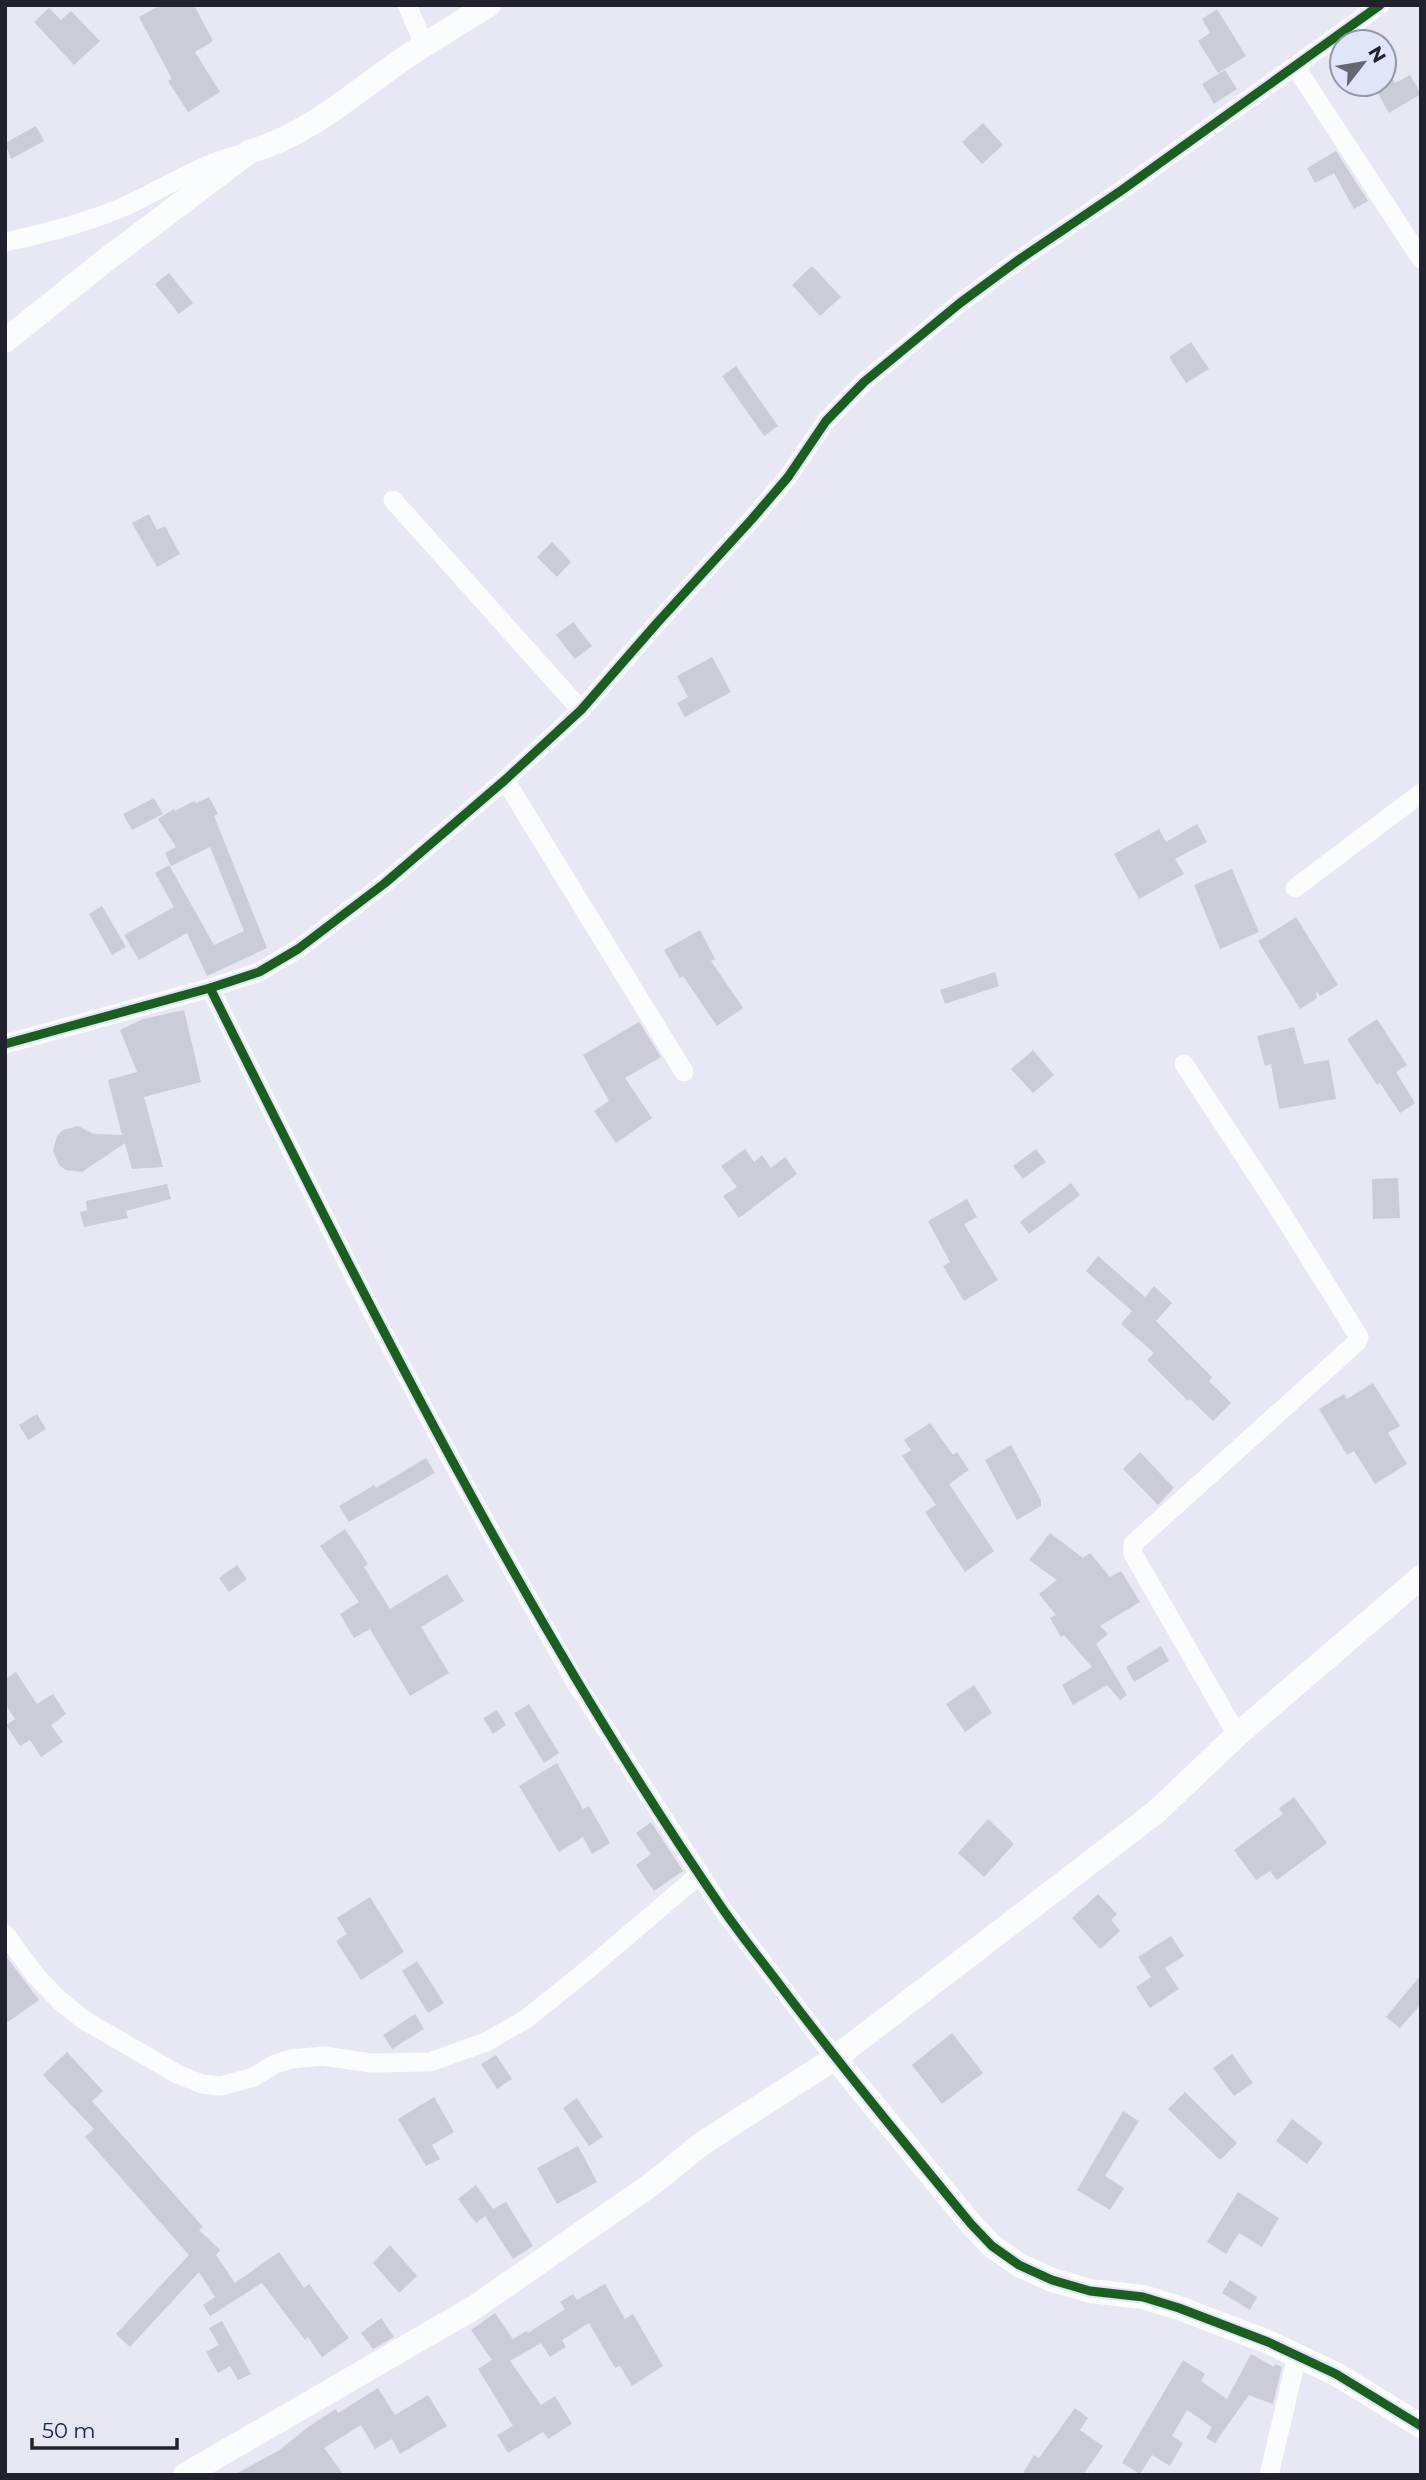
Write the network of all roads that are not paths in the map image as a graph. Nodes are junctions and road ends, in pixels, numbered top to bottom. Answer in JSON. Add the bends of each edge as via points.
{"nodes":[{"id":1,"x":407,"y":5,"type":"edge"},
{"id":2,"x":489,"y":5,"type":"edge"},
{"id":3,"x":1380,"y":5,"type":"edge"},
{"id":4,"x":424,"y":44,"type":"junction"},
{"id":5,"x":1295,"y":66,"type":"junction"},
{"id":6,"x":249,"y":152,"type":"junction"},
{"id":7,"x":5,"y":242,"type":"edge"},
{"id":8,"x":1421,"y":259,"type":"edge"},
{"id":9,"x":5,"y":341,"type":"edge"},
{"id":10,"x":393,"y":500,"type":"dead end"},
{"id":11,"x":582,"y":710,"type":"junction"},
{"id":12,"x":505,"y":780,"type":"junction"},
{"id":13,"x":1421,"y":793,"type":"edge"},
{"id":14,"x":1295,"y":888,"type":"dead end"},
{"id":15,"x":210,"y":988,"type":"junction"},
{"id":16,"x":5,"y":1044,"type":"edge"},
{"id":17,"x":1184,"y":1064,"type":"dead end"},
{"id":18,"x":684,"y":1072,"type":"dead end"},
{"id":19,"x":1421,"y":1577,"type":"edge"},
{"id":20,"x":1237,"y":1735,"type":"junction"},
{"id":21,"x":700,"y":1874,"type":"junction"},
{"id":22,"x":5,"y":1934,"type":"edge"},
{"id":23,"x":835,"y":2058,"type":"junction"},
{"id":24,"x":1297,"y":2356,"type":"junction"},
{"id":25,"x":1421,"y":2426,"type":"edge"},
{"id":26,"x":186,"y":2475,"type":"edge"},
{"id":27,"x":1269,"y":2475,"type":"edge"}],
"edges":[{"from":1,"to":4,"type":"street"},
{"from":2,"to":4,"type":"street"},
{"from":3,"to":5,"type":"street"},
{"from":4,"to":6,"type":"street","via":[[299,133]]},
{"from":5,"to":8,"type":"street"},
{"from":5,"to":11,"type":"street","via":[[1000,273],[864,382],[826,421],[752,519]]},
{"from":6,"to":7,"type":"street","via":[[198,169],[83,222]]},
{"from":6,"to":9,"type":"street"},
{"from":10,"to":11,"type":"street"},
{"from":11,"to":12,"type":"street"},
{"from":12,"to":15,"type":"street","via":[[385,883],[298,949],[259,972]]},
{"from":12,"to":18,"type":"street"},
{"from":13,"to":14,"type":"street"},
{"from":15,"to":16,"type":"street"},
{"from":15,"to":21,"type":"street","via":[[369,1306],[467,1489],[576,1683]]},
{"from":17,"to":20,"type":"street","via":[[1359,1337],[1133,1544],[1133,1554]]},
{"from":19,"to":20,"type":"street"},
{"from":20,"to":23,"type":"street","via":[[1156,1812]]},
{"from":21,"to":22,"type":"street","via":[[526,2019],[486,2042],[430,2062],[371,2063],[323,2056],[291,2059],[221,2086],[177,2074],[84,2020],[36,1976]]},
{"from":21,"to":23,"type":"street"},
{"from":23,"to":24,"type":"street","via":[[971,2224],[1019,2265],[1090,2291],[1143,2297],[1179,2308]]},
{"from":23,"to":26,"type":"street","via":[[700,2145],[652,2184],[475,2307]]},
{"from":24,"to":25,"type":"street"},
{"from":24,"to":27,"type":"street"}]}
